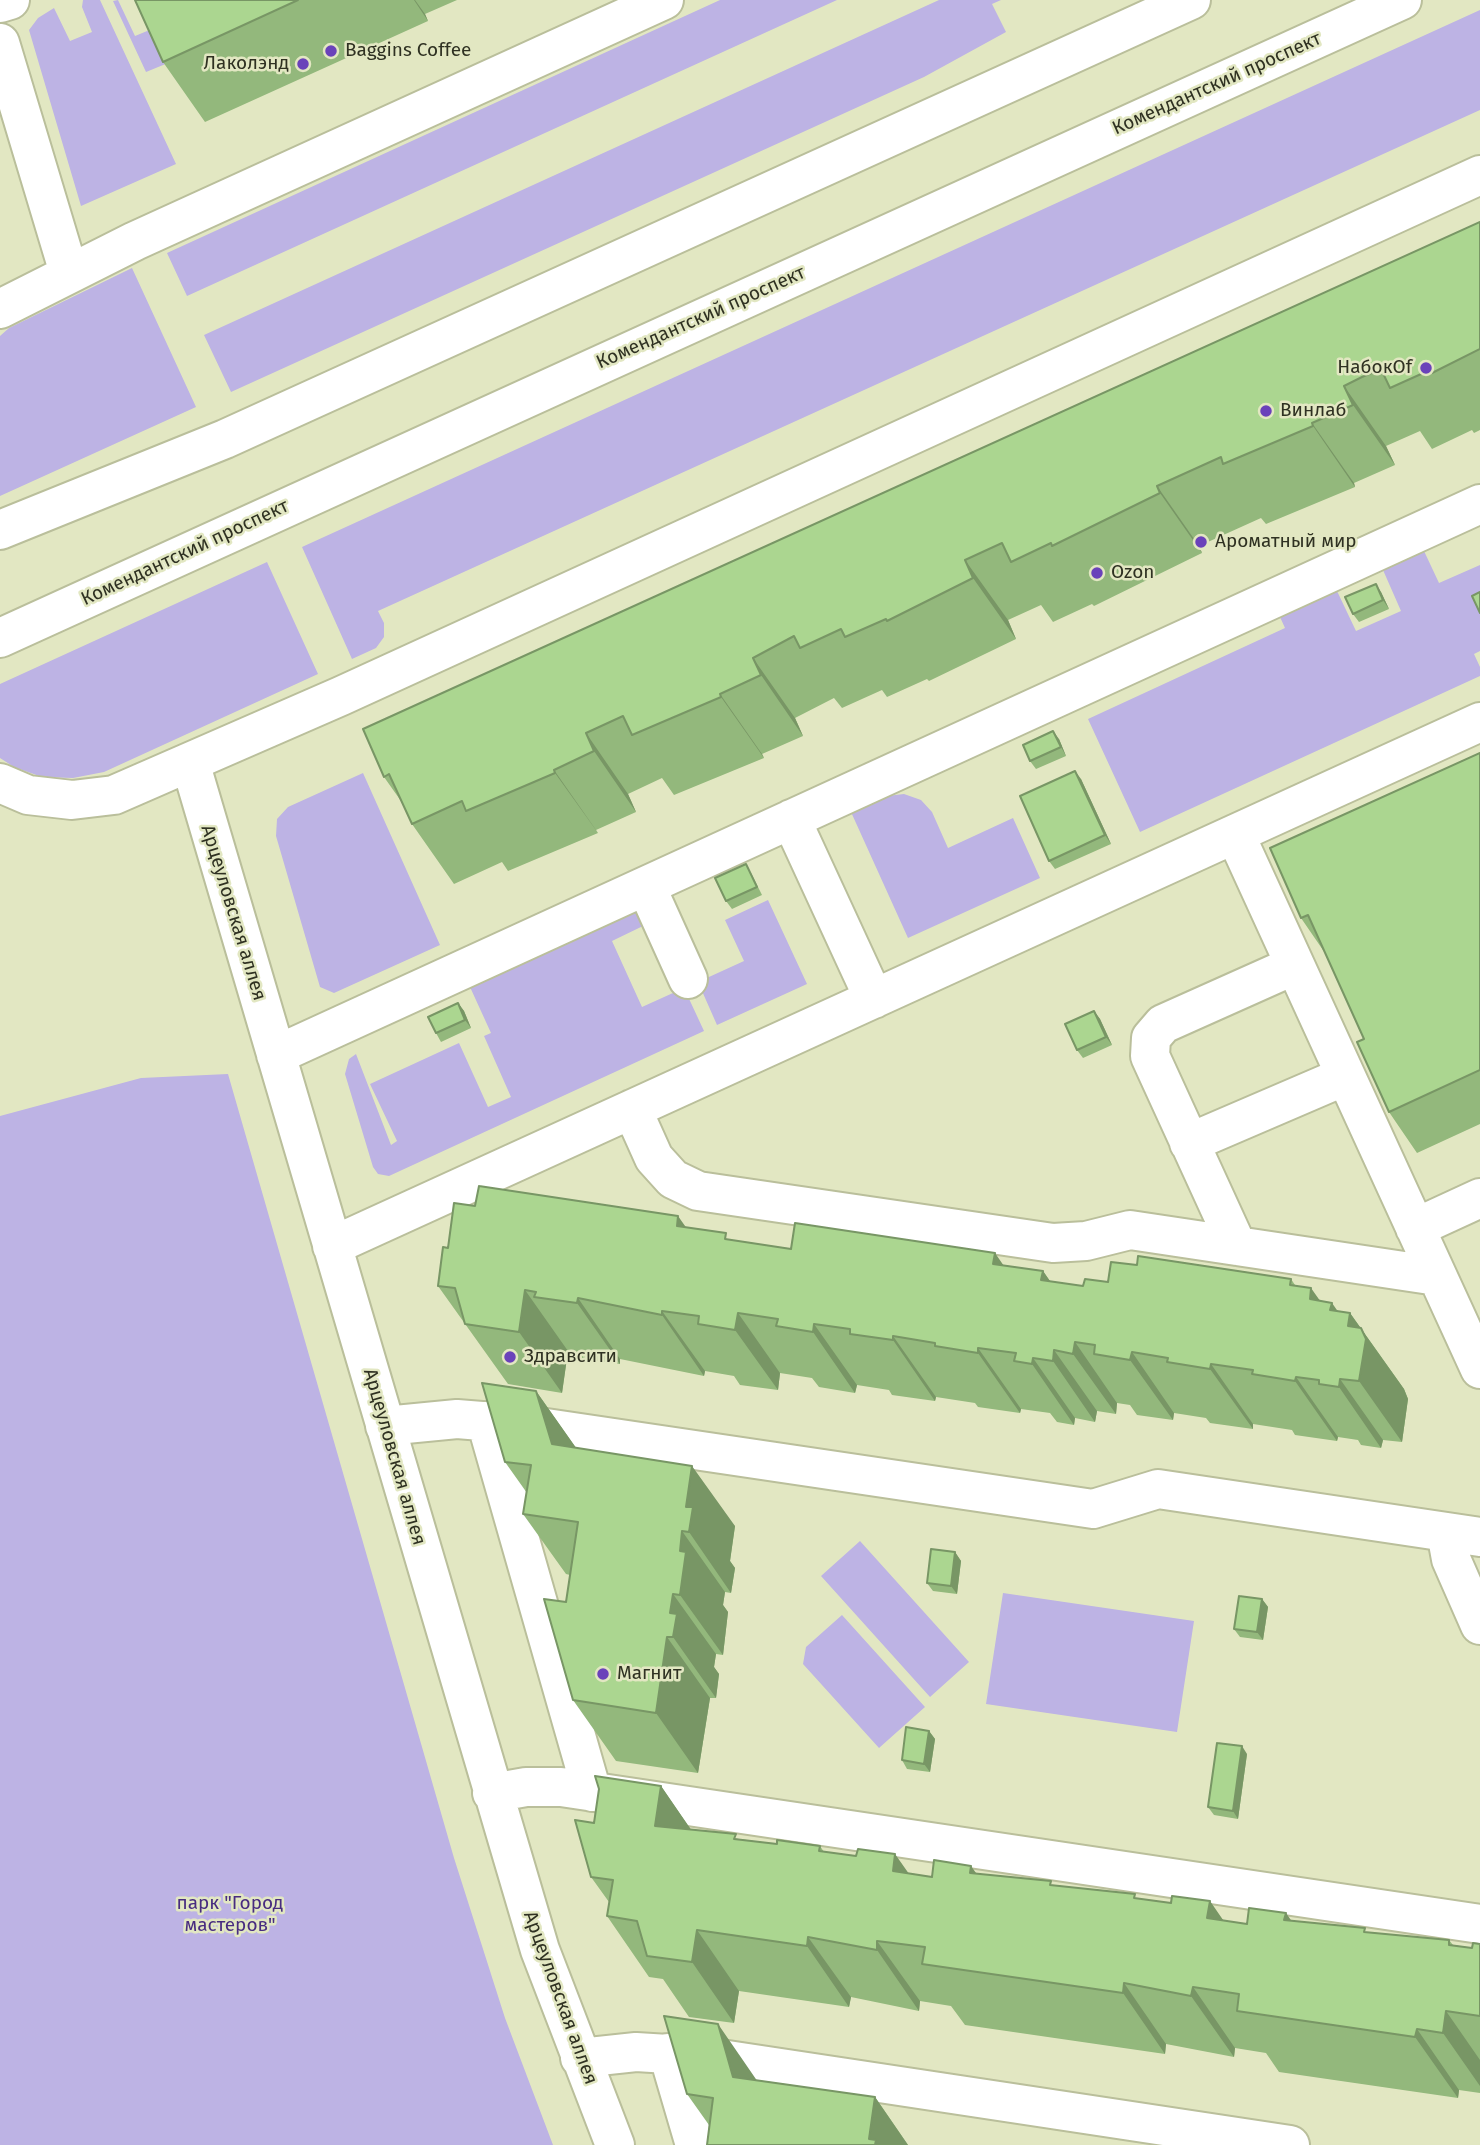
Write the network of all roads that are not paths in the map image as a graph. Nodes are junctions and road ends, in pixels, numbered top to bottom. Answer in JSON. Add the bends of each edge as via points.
{"nodes":[{"id":1,"x":10,"y":0,"type":"edge"},
{"id":2,"x":664,"y":0,"type":"edge"},
{"id":3,"x":1191,"y":0,"type":"edge"},
{"id":4,"x":1402,"y":0,"type":"edge"},
{"id":5,"x":0,"y":3,"type":"edge"},
{"id":6,"x":0,"y":43,"type":"edge"},
{"id":7,"x":1480,"y":175,"type":"edge"},
{"id":8,"x":69,"y":273,"type":"junction"},
{"id":9,"x":0,"y":309,"type":"edge"},
{"id":10,"x":1480,"y":505,"type":"edge"},
{"id":11,"x":0,"y":530,"type":"edge"},
{"id":12,"x":0,"y":638,"type":"edge"},
{"id":13,"x":1480,"y":722,"type":"edge"},
{"id":14,"x":190,"y":762,"type":"junction"},
{"id":15,"x":0,"y":783,"type":"edge"},
{"id":16,"x":792,"y":819,"type":"junction"},
{"id":17,"x":1235,"y":834,"type":"junction"},
{"id":18,"x":646,"y":886,"type":"junction"},
{"id":19,"x":1295,"y":965,"type":"junction"},
{"id":20,"x":688,"y":979,"type":"dead end"},
{"id":21,"x":874,"y":999,"type":"junction"},
{"id":22,"x":276,"y":1055,"type":"junction"},
{"id":23,"x":1345,"y":1076,"type":"junction"},
{"id":24,"x":632,"y":1109,"type":"junction"},
{"id":25,"x":1189,"y":1143,"type":"junction"},
{"id":26,"x":1477,"y":1203,"type":"edge"},
{"id":27,"x":1415,"y":1228,"type":"junction"},
{"id":28,"x":332,"y":1246,"type":"junction"},
{"id":29,"x":1237,"y":1246,"type":"junction"},
{"id":30,"x":1437,"y":1276,"type":"junction"},
{"id":31,"x":1480,"y":1369,"type":"edge"},
{"id":32,"x":486,"y":1422,"type":"junction"},
{"id":33,"x":385,"y":1426,"type":"junction"},
{"id":34,"x":1463,"y":1535,"type":"edge"},
{"id":35,"x":1480,"y":1625,"type":"edge"},
{"id":36,"x":592,"y":1792,"type":"junction"},
{"id":37,"x":492,"y":1793,"type":"junction"},
{"id":38,"x":1480,"y":1924,"type":"edge"},
{"id":39,"x":668,"y":2053,"type":"junction"},
{"id":40,"x":580,"y":2058,"type":"junction"},
{"id":41,"x":615,"y":2145,"type":"edge"},
{"id":42,"x":695,"y":2145,"type":"edge"},
{"id":43,"x":1290,"y":2145,"type":"edge"}],
"edges":[{"from":1,"to":5,"type":"street"},
{"from":2,"to":8,"type":"street"},
{"from":3,"to":11,"type":"street","via":[[225,439]]},
{"from":4,"to":12,"type":"street","name":"Комендантский проспект"},
{"from":6,"to":8,"type":"street"},
{"from":7,"to":14,"type":"street"},
{"from":8,"to":9,"type":"street"},
{"from":10,"to":16,"type":"street"},
{"from":13,"to":17,"type":"street"},
{"from":14,"to":15,"type":"street","via":[[114,795],[72,800],[28,795]]},
{"from":14,"to":22,"type":"street","name":"Арцеуловская аллея"},
{"from":16,"to":18,"type":"street"},
{"from":16,"to":21,"type":"street"},
{"from":17,"to":19,"type":"street"},
{"from":17,"to":21,"type":"street"},
{"from":18,"to":20,"type":"street"},
{"from":18,"to":22,"type":"street"},
{"from":19,"to":23,"type":"street"},
{"from":19,"to":25,"type":"street","via":[[1163,1024],[1151,1038],[1150,1056]]},
{"from":21,"to":24,"type":"street"},
{"from":22,"to":28,"type":"street","name":"Арцеуловская аллея"},
{"from":23,"to":25,"type":"street"},
{"from":23,"to":27,"type":"street"},
{"from":24,"to":28,"type":"street"},
{"from":24,"to":29,"type":"street","via":[[654,1158],[673,1179],[698,1191],[1053,1243],[1086,1241],[1130,1230]]},
{"from":25,"to":29,"type":"street"},
{"from":26,"to":27,"type":"street"},
{"from":27,"to":30,"type":"street"},
{"from":28,"to":33,"type":"street","name":"Арцеуловская аллея"},
{"from":29,"to":30,"type":"street"},
{"from":30,"to":31,"type":"street"},
{"from":32,"to":33,"type":"street","via":[[457,1419]]},
{"from":32,"to":34,"type":"street","via":[[1093,1509],[1158,1489]]},
{"from":32,"to":36,"type":"street"},
{"from":33,"to":37,"type":"street","name":"Арцеуловская аллея"},
{"from":34,"to":35,"type":"street","via":[[1451,1559]]},
{"from":36,"to":37,"type":"street","via":[[526,1787]]},
{"from":36,"to":38,"type":"street"},
{"from":37,"to":40,"type":"street","name":"Арцеуловская аллея","via":[[540,1950]]},
{"from":39,"to":40,"type":"street"},
{"from":39,"to":42,"type":"street"},
{"from":39,"to":43,"type":"street"},
{"from":40,"to":41,"type":"street","name":"Арцеуловская аллея"}]}
